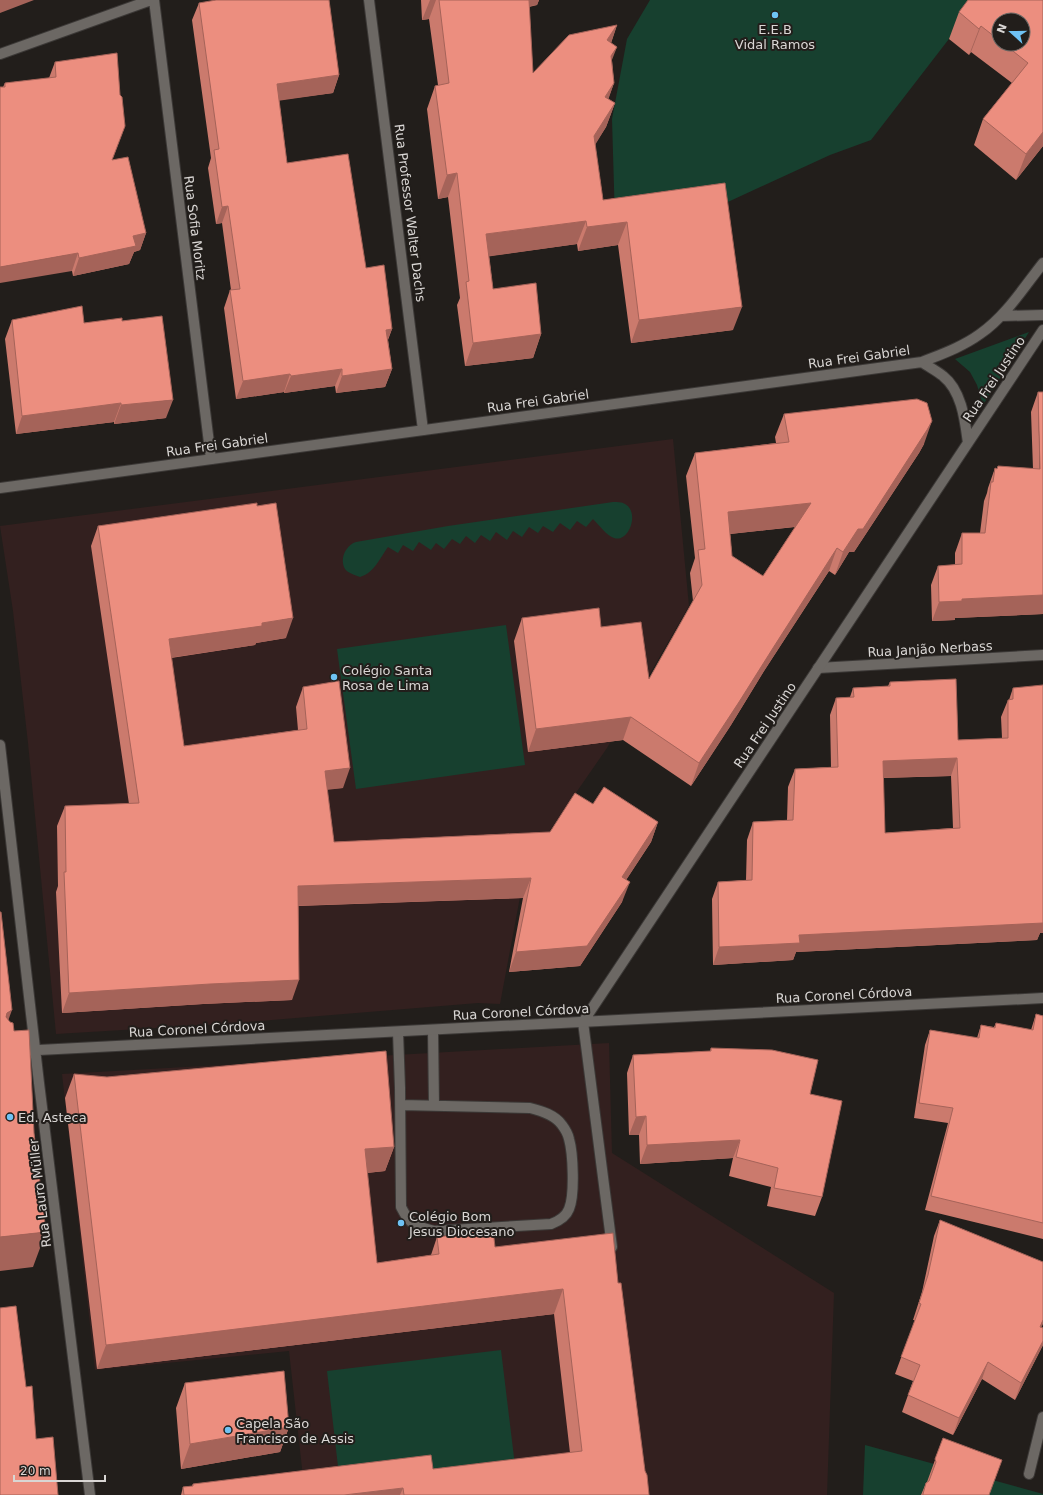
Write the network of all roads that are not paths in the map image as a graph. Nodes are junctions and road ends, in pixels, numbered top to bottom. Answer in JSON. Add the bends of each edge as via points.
{"nodes":[{"id":1,"x":152,"y":0,"type":"edge"},
{"id":2,"x":369,"y":0,"type":"edge"},
{"id":3,"x":0,"y":54,"type":"edge"},
{"id":4,"x":1043,"y":263,"type":"edge"},
{"id":5,"x":1043,"y":315,"type":"edge"},
{"id":6,"x":1001,"y":316,"type":"junction"},
{"id":7,"x":1043,"y":330,"type":"edge"},
{"id":8,"x":922,"y":362,"type":"junction"},
{"id":9,"x":423,"y":430,"type":"junction"},
{"id":10,"x":968,"y":443,"type":"junction"},
{"id":11,"x":211,"y":459,"type":"junction"},
{"id":12,"x":0,"y":488,"type":"edge"},
{"id":13,"x":1043,"y":655,"type":"edge"},
{"id":14,"x":818,"y":668,"type":"junction"},
{"id":15,"x":0,"y":745,"type":"edge"},
{"id":16,"x":1043,"y":998,"type":"edge"},
{"id":17,"x":583,"y":1022,"type":"junction"},
{"id":18,"x":433,"y":1030,"type":"junction"},
{"id":19,"x":398,"y":1032,"type":"junction"},
{"id":20,"x":36,"y":1051,"type":"junction"},
{"id":21,"x":0,"y":1052,"type":"edge"},
{"id":22,"x":401,"y":1105,"type":"junction"},
{"id":23,"x":434,"y":1105,"type":"junction"},
{"id":24,"x":613,"y":1258,"type":"edge"},
{"id":25,"x":1043,"y":1417,"type":"edge"},
{"id":26,"x":1029,"y":1474,"type":"dead end"},
{"id":27,"x":90,"y":1495,"type":"edge"}],
"edges":[{"from":1,"to":3,"type":"street"},
{"from":1,"to":11,"type":"street","name":"Rua Sofia Moritz"},
{"from":2,"to":9,"type":"street","name":"Rua Professor Walter Dachs"},
{"from":4,"to":6,"type":"street","name":"Rua Frei Gabriel"},
{"from":5,"to":6,"type":"street"},
{"from":6,"to":8,"type":"street","name":"Rua Frei Gabriel","via":[[980,334],[953,350]]},
{"from":7,"to":10,"type":"street","name":"Rua Frei Justino"},
{"from":8,"to":9,"type":"street","name":"Rua Frei Gabriel"},
{"from":8,"to":10,"type":"street","name":"Rua Frei Justino","via":[[945,377],[959,397]]},
{"from":9,"to":11,"type":"street","name":"Rua Frei Gabriel"},
{"from":10,"to":14,"type":"street","name":"Rua Frei Justino"},
{"from":11,"to":12,"type":"street","name":"Rua Frei Gabriel"},
{"from":13,"to":14,"type":"street","name":"Rua Janjão Nerbass"},
{"from":14,"to":17,"type":"street","name":"Rua Frei Justino"},
{"from":15,"to":20,"type":"street","name":"Rua Lauro Müller"},
{"from":16,"to":17,"type":"street","name":"Rua Coronel Córdova"},
{"from":17,"to":18,"type":"street","name":"Rua Coronel Córdova"},
{"from":17,"to":24,"type":"street"},
{"from":18,"to":19,"type":"street","name":"Rua Coronel Córdova"},
{"from":18,"to":23,"type":"street"},
{"from":19,"to":20,"type":"street","name":"Rua Coronel Córdova"},
{"from":19,"to":22,"type":"street"},
{"from":20,"to":21,"type":"street","name":"Rua Coronel Córdova"},
{"from":20,"to":27,"type":"street","name":"Rua Lauro Müller"},
{"from":22,"to":23,"type":"street"},
{"from":22,"to":23,"type":"street","via":[[401,1207],[407,1219],[418,1227],[434,1231],[551,1224],[561,1219],[569,1210],[572,1199],[569,1137],[561,1124],[548,1113],[530,1108]]},
{"from":25,"to":26,"type":"street"}]}
